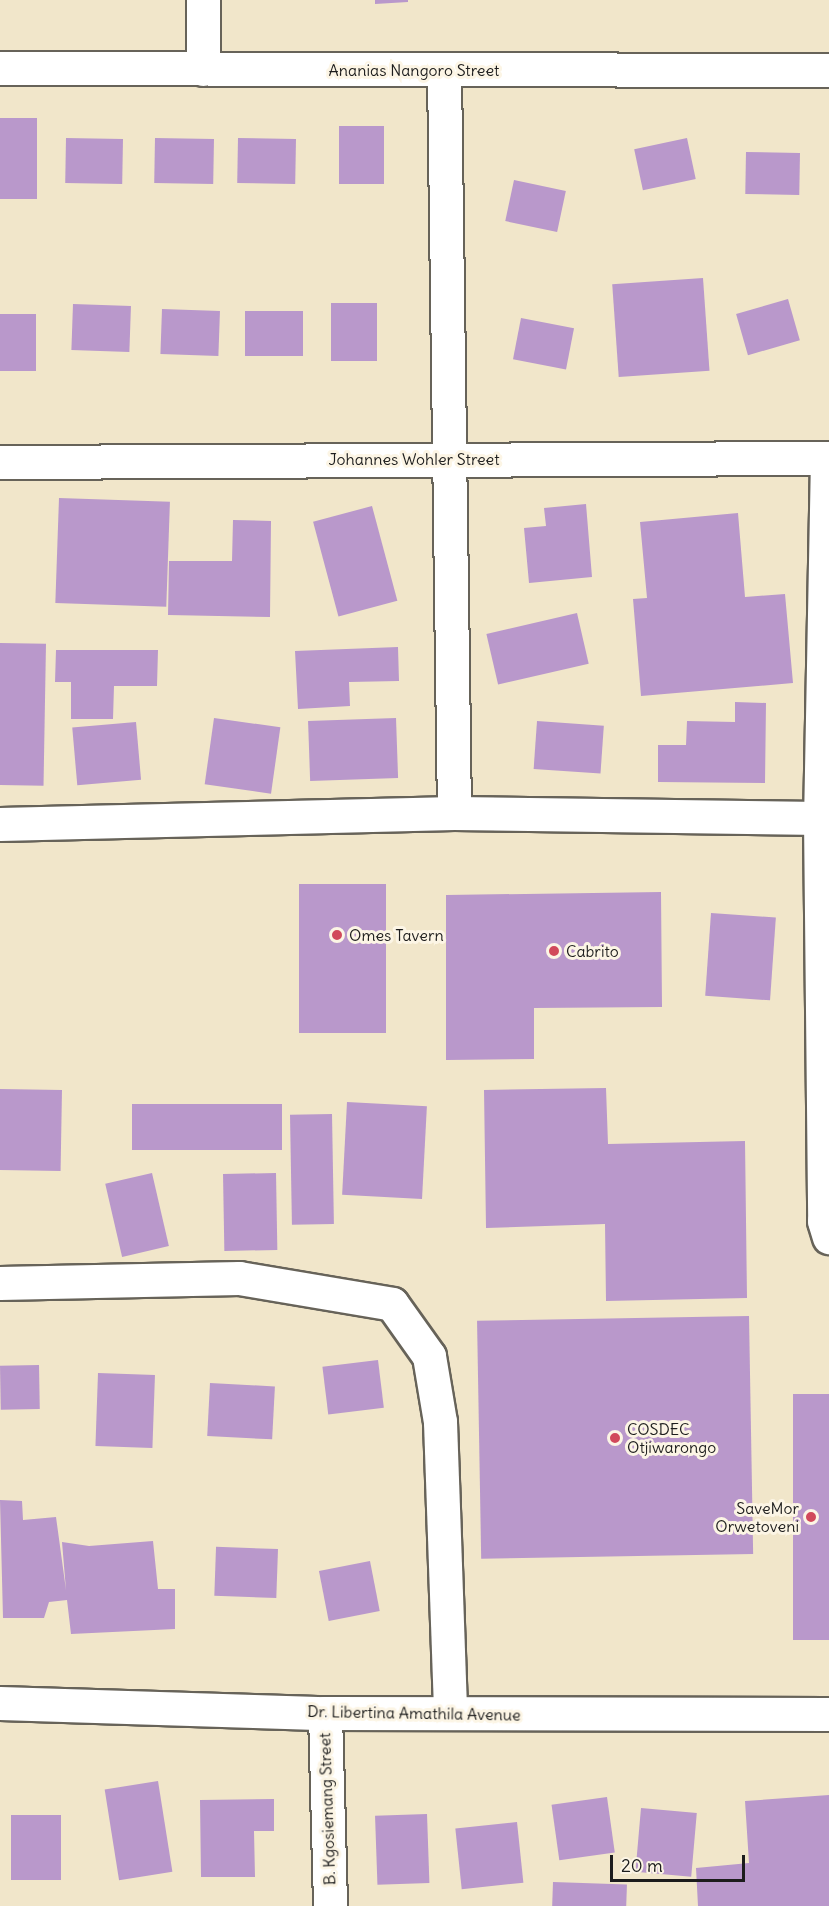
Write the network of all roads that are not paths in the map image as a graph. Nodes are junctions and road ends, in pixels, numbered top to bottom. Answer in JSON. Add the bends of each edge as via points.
{"nodes":[{"id":1,"x":203,"y":0,"type":"edge"},
{"id":2,"x":0,"y":68,"type":"edge"},
{"id":3,"x":203,"y":69,"type":"junction"},
{"id":4,"x":829,"y":70,"type":"edge"},
{"id":5,"x":444,"y":71,"type":"junction"},
{"id":6,"x":828,"y":458,"type":"edge"},
{"id":7,"x":451,"y":459,"type":"junction"},
{"id":8,"x":0,"y":462,"type":"edge"},
{"id":9,"x":454,"y":813,"type":"junction"},
{"id":10,"x":820,"y":818,"type":"junction"},
{"id":11,"x":0,"y":824,"type":"edge"},
{"id":12,"x":829,"y":1237,"type":"edge"},
{"id":13,"x":0,"y":1283,"type":"edge"},
{"id":14,"x":0,"y":1703,"type":"edge"},
{"id":15,"x":325,"y":1713,"type":"junction"},
{"id":16,"x":450,"y":1713,"type":"junction"},
{"id":17,"x":829,"y":1714,"type":"edge"},
{"id":18,"x":330,"y":1906,"type":"edge"}],
"edges":[{"from":1,"to":3,"type":"street"},
{"from":2,"to":3,"type":"street","name":"Ananias Nangoro Street"},
{"from":3,"to":5,"type":"street","name":"Ananias Nangoro Street"},
{"from":4,"to":5,"type":"street","name":"Ananias Nangoro Street"},
{"from":5,"to":7,"type":"street"},
{"from":6,"to":7,"type":"street","name":"Johannes Wohler Street"},
{"from":6,"to":10,"type":"street"},
{"from":7,"to":8,"type":"street","name":"Johannes Wohler Street"},
{"from":7,"to":9,"type":"street"},
{"from":9,"to":10,"type":"street"},
{"from":9,"to":11,"type":"street"},
{"from":10,"to":12,"type":"street","via":[[824,1221]]},
{"from":13,"to":16,"type":"street","via":[[239,1278],[392,1304],[429,1356],[440,1422]]},
{"from":14,"to":15,"type":"street","name":"Dr. Libertina Amathila Avenue"},
{"from":15,"to":16,"type":"street","name":"Dr. Libertina Amathila Avenue"},
{"from":15,"to":18,"type":"street","name":"B. Kgosiemang Street"},
{"from":16,"to":17,"type":"street","name":"Dr. Libertina Amathila Avenue"}]}
